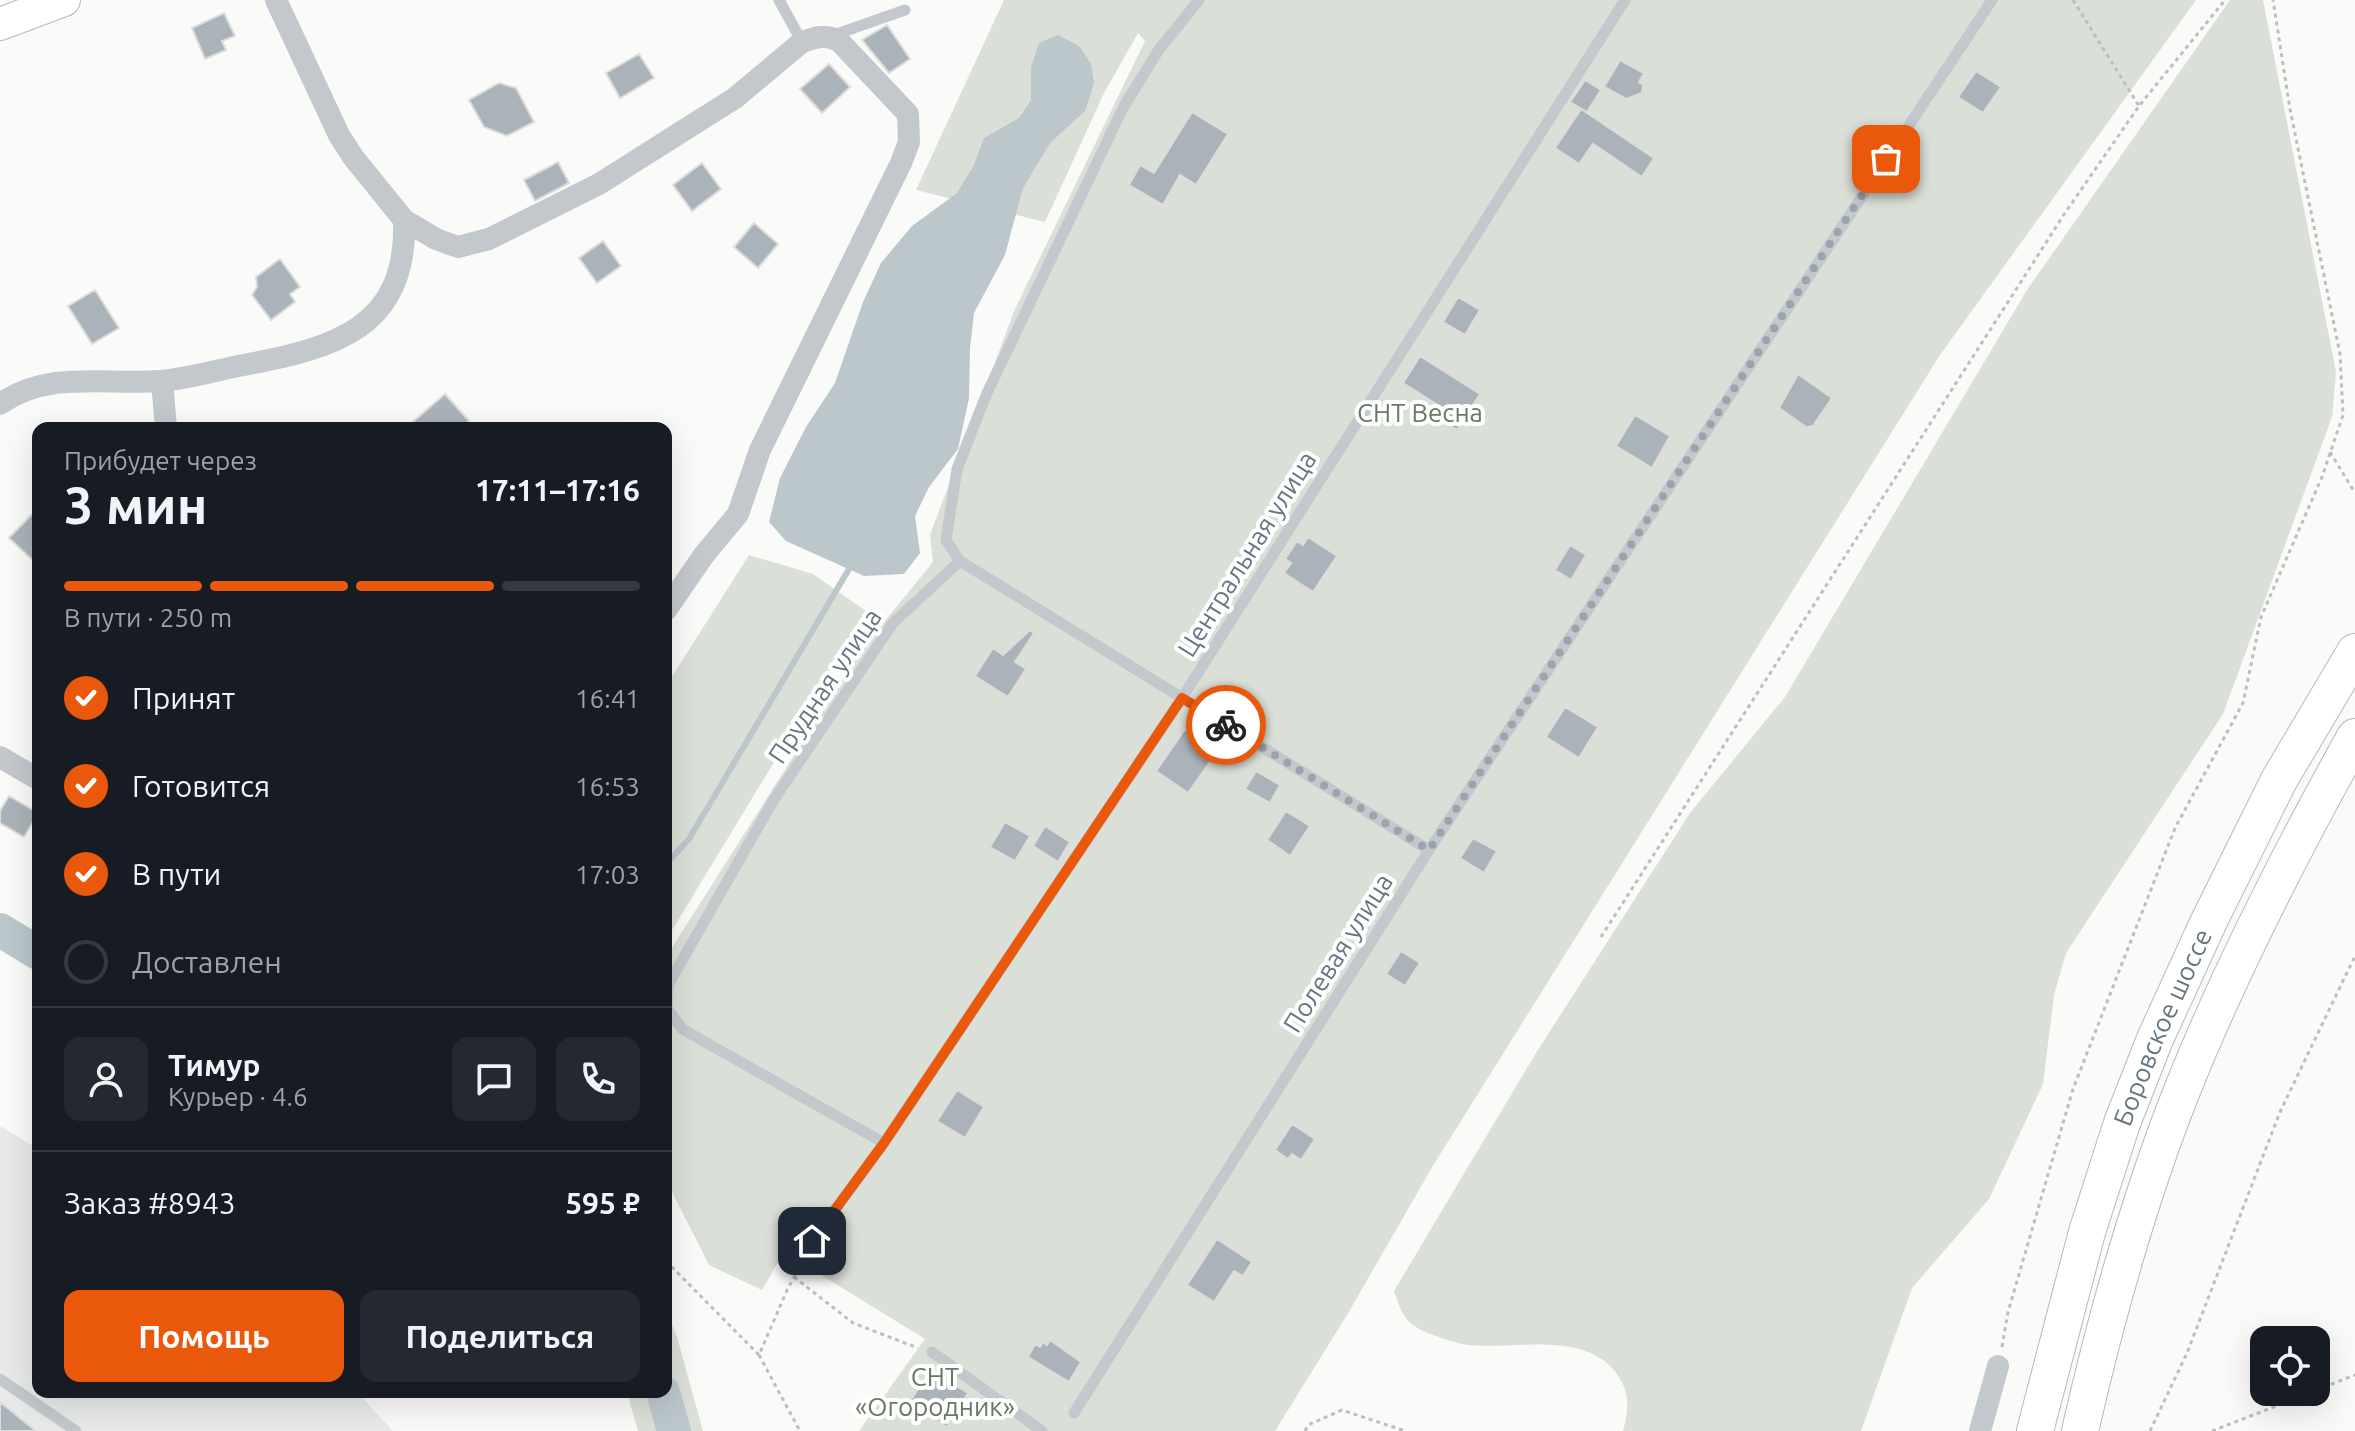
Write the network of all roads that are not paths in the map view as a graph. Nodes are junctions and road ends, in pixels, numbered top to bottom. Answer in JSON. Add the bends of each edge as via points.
{"nodes":[{"id":1,"x":64,"y":0,"type":"edge"},
{"id":2,"x":276,"y":0,"type":"edge"},
{"id":3,"x":779,"y":0,"type":"edge"},
{"id":4,"x":1199,"y":0,"type":"edge"},
{"id":5,"x":1625,"y":0,"type":"edge"},
{"id":6,"x":1992,"y":0,"type":"edge"},
{"id":7,"x":905,"y":10,"type":"dead end"},
{"id":8,"x":0,"y":24,"type":"edge"},
{"id":9,"x":830,"y":36,"type":"junction"},
{"id":10,"x":802,"y":42,"type":"junction"},
{"id":11,"x":404,"y":220,"type":"junction"},
{"id":12,"x":162,"y":381,"type":"junction"},
{"id":13,"x":0,"y":404,"type":"edge"},
{"id":14,"x":165,"y":422,"type":"edge"},
{"id":15,"x":960,"y":561,"type":"junction"},
{"id":16,"x":672,"y":601,"type":"edge"},
{"id":17,"x":2355,"y":652,"type":"edge"},
{"id":18,"x":1182,"y":698,"type":"junction"},
{"id":19,"x":2355,"y":737,"type":"edge"},
{"id":20,"x":0,"y":757,"type":"edge"},
{"id":21,"x":32,"y":776,"type":"edge"},
{"id":22,"x":1429,"y":850,"type":"junction"},
{"id":23,"x":672,"y":978,"type":"edge"},
{"id":24,"x":672,"y":1015,"type":"edge"},
{"id":25,"x":884,"y":1143,"type":"junction"},
{"id":26,"x":812,"y":1241,"type":"road end"},
{"id":27,"x":932,"y":1352,"type":"road end"},
{"id":28,"x":1998,"y":1366,"type":"road end"},
{"id":29,"x":0,"y":1379,"type":"edge"},
{"id":30,"x":1074,"y":1413,"type":"dead end"},
{"id":31,"x":76,"y":1431,"type":"edge"},
{"id":32,"x":1042,"y":1431,"type":"edge"},
{"id":33,"x":1980,"y":1431,"type":"edge"},
{"id":34,"x":2035,"y":1431,"type":"edge"},
{"id":35,"x":2080,"y":1431,"type":"edge"}],
"edges":[{"from":1,"to":8,"type":"main road"},
{"from":2,"to":11,"type":"street","via":[[339,135]]},
{"from":3,"to":10,"type":"lane"},
{"from":4,"to":15,"type":"lane","via":[[1158,51],[1123,108],[987,393],[950,502],[946,540]]},
{"from":5,"to":18,"type":"lane","name":"Центральная улица"},
{"from":6,"to":22,"type":"lane","name":"Полевая улица"},
{"from":7,"to":9,"type":"lane"},
{"from":9,"to":10,"type":"street"},
{"from":9,"to":16,"type":"street","via":[[846,46],[908,114],[909,142],[760,450],[738,514]]},
{"from":10,"to":11,"type":"street","via":[[735,98],[599,184],[489,239],[458,247]]},
{"from":11,"to":12,"type":"street","via":[[402,263],[393,288],[376,312],[342,339]]},
{"from":12,"to":13,"type":"street","via":[[49,383]]},
{"from":12,"to":14,"type":"street"},
{"from":15,"to":18,"type":"lane"},
{"from":15,"to":23,"type":"lane","name":"Прудная улица","via":[[893,623],[773,801]]},
{"from":17,"to":34,"type":"main road","name":"Боровское шоссе","via":[[2279,780],[2155,1039],[2087,1232]]},
{"from":18,"to":22,"type":"lane"},
{"from":18,"to":25,"type":"lane","name":"Центральная улица"},
{"from":19,"to":35,"type":"main road","name":"Боровское шоссе","via":[[2259,918],[2180,1095],[2121,1274]]},
{"from":20,"to":21,"type":"street"},
{"from":22,"to":30,"type":"lane","name":"Полевая улица"},
{"from":24,"to":25,"type":"lane","name":"Прудная улица","via":[[682,1029]]},
{"from":25,"to":26,"type":"lane","name":"Центральная улица"},
{"from":27,"to":32,"type":"lane"},
{"from":28,"to":33,"type":"street"},
{"from":29,"to":31,"type":"lane"}]}
